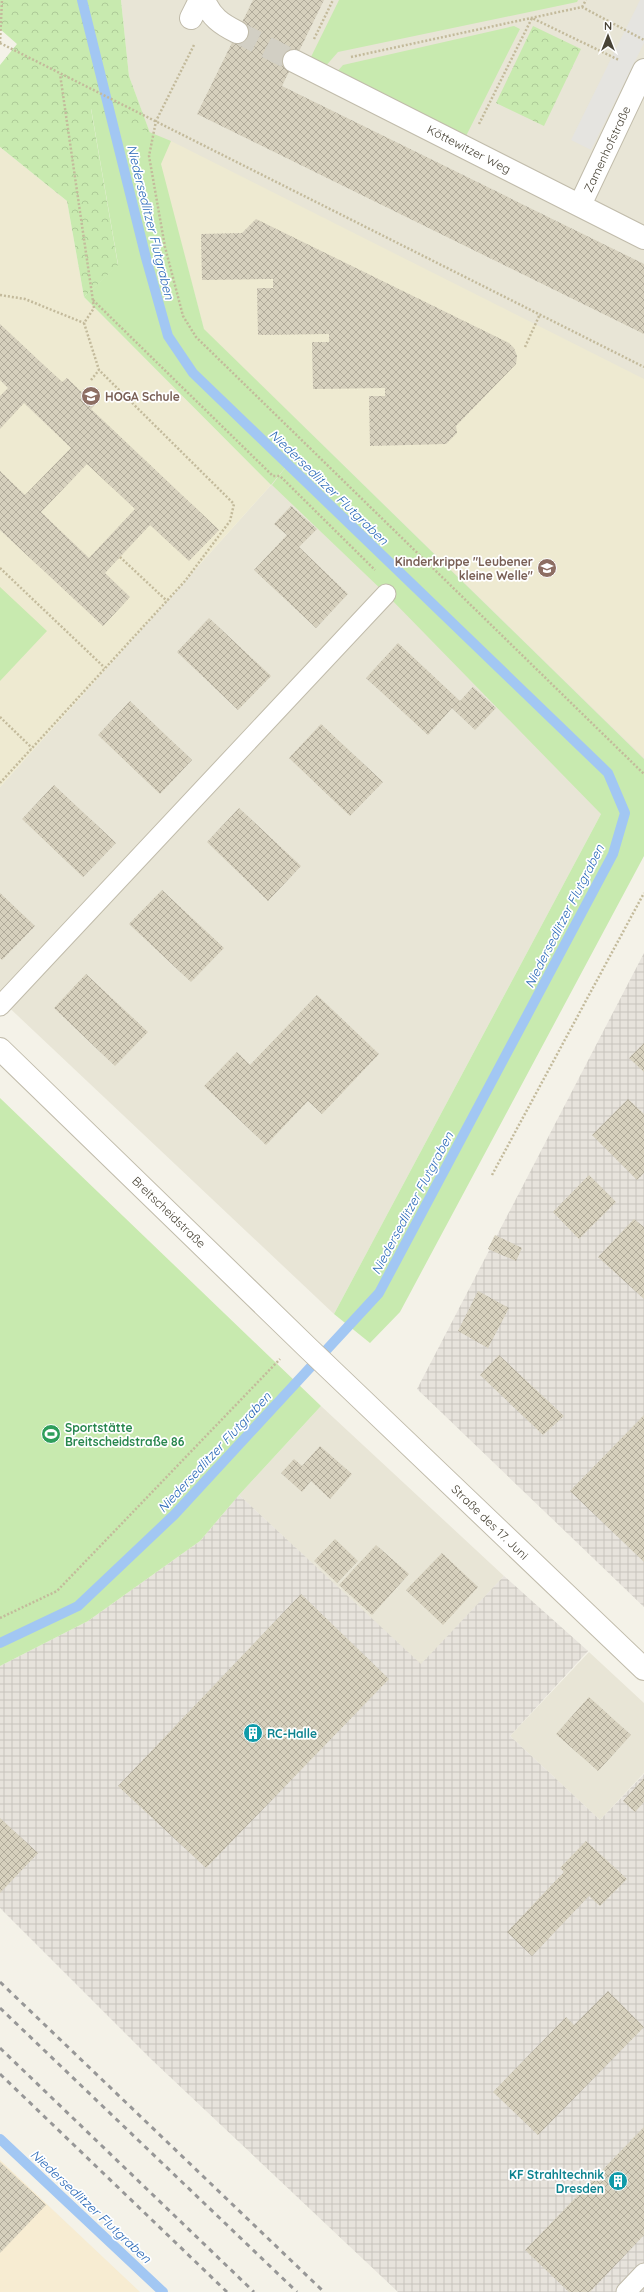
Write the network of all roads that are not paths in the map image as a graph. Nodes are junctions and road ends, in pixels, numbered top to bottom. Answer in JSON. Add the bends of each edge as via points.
{"nodes":[{"id":1,"x":201,"y":7,"type":"edge"},
{"id":2,"x":237,"y":32,"type":"tunnel mouth"},
{"id":3,"x":298,"y":63,"type":"tunnel mouth"},
{"id":4,"x":643,"y":72,"type":"edge"},
{"id":5,"x":580,"y":205,"type":"junction"},
{"id":6,"x":644,"y":238,"type":"edge"},
{"id":7,"x":386,"y":594,"type":"road end"},
{"id":8,"x":0,"y":1006,"type":"edge"},
{"id":9,"x":0,"y":1049,"type":"edge"},
{"id":10,"x":336,"y":1375,"type":"joint"},
{"id":11,"x":644,"y":1669,"type":"edge"},
{"id":12,"x":644,"y":2273,"type":"edge"},
{"id":13,"x":626,"y":2292,"type":"edge"}],
"edges":[{"from":1,"to":2,"type":"street"},
{"from":3,"to":5,"type":"street","name":"Köttewitzer Weg"},
{"from":4,"to":5,"type":"street","name":"Zamenhofstraße"},
{"from":5,"to":6,"type":"street","name":"Köttewitzer Weg"},
{"from":7,"to":8,"type":"lane"},
{"from":9,"to":10,"type":"street","name":"Breitscheidstraße"},
{"from":10,"to":11,"type":"street","name":"Straße des 17. Juni"},
{"from":12,"to":13,"type":"lane"}]}
